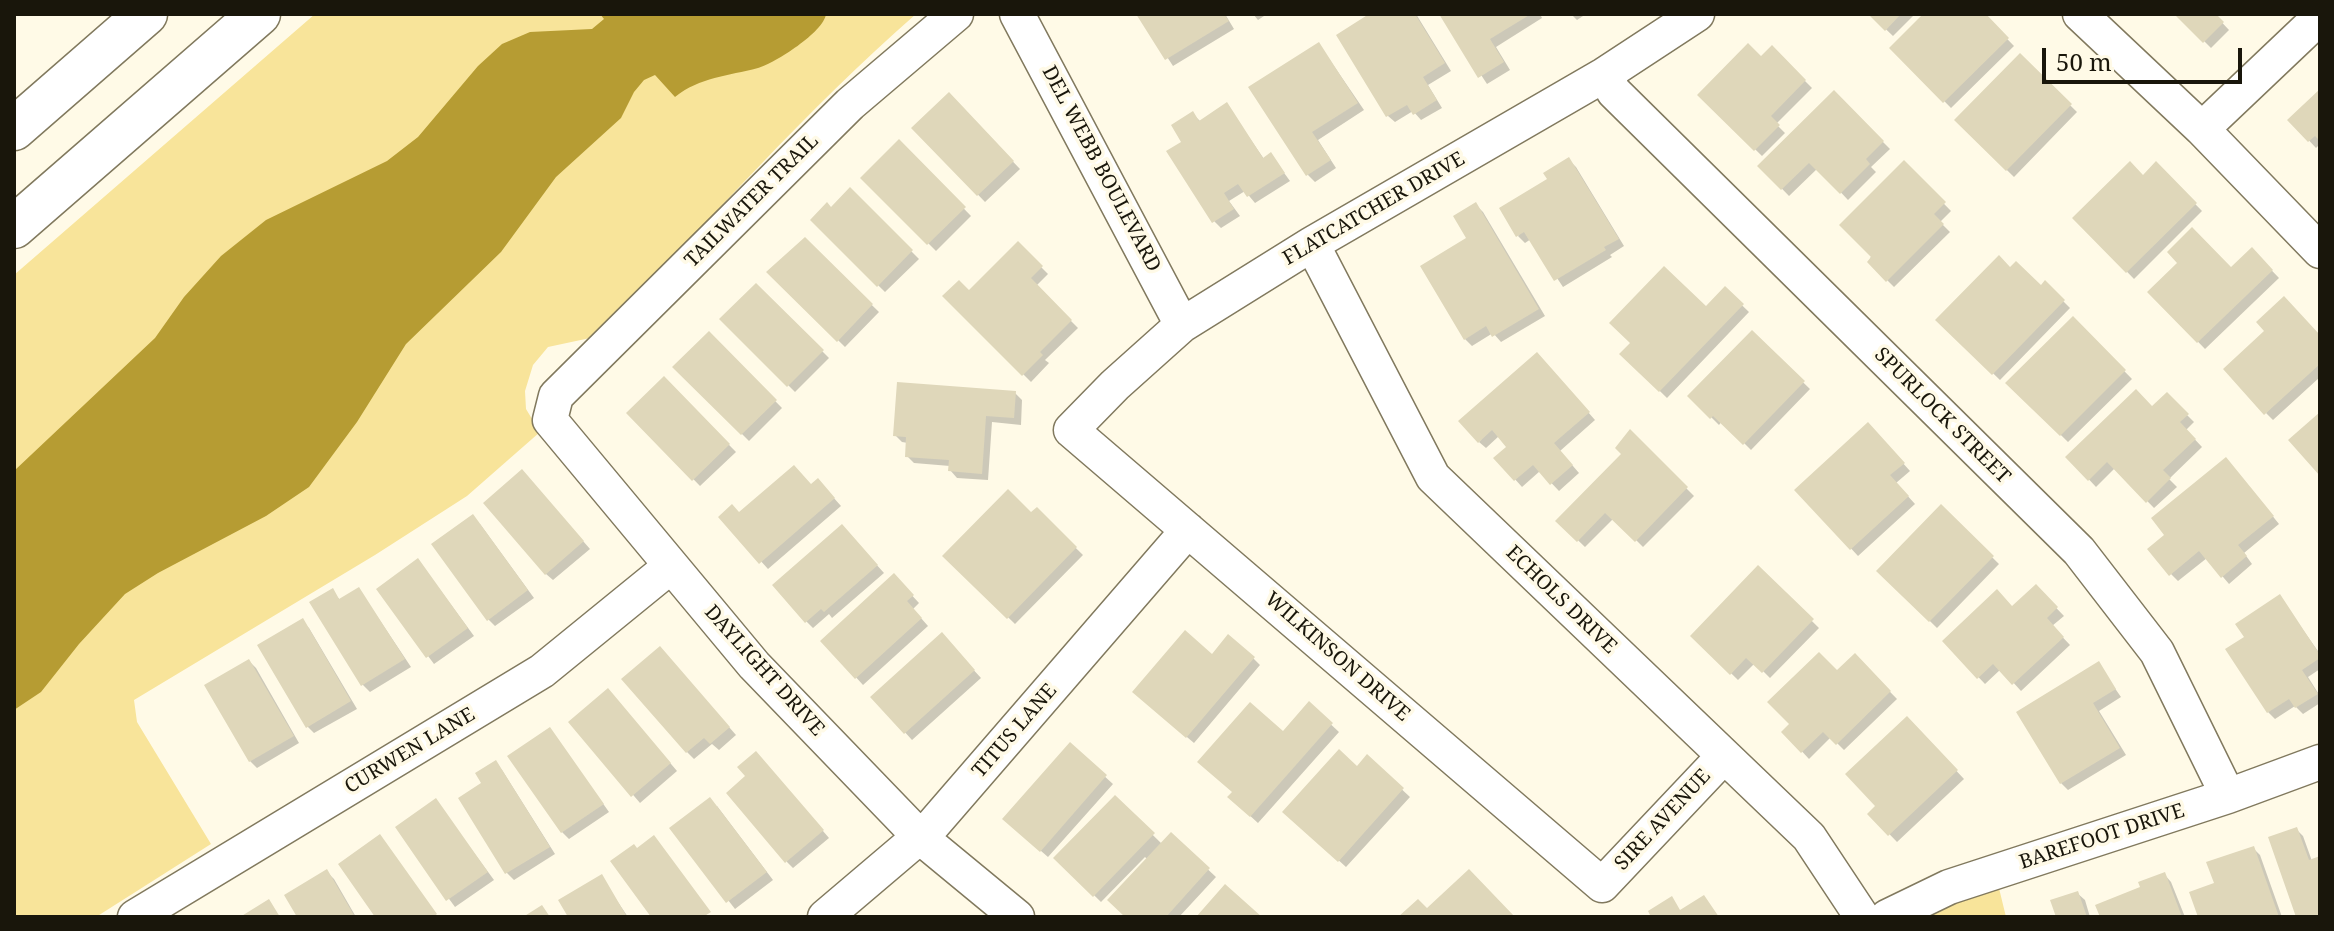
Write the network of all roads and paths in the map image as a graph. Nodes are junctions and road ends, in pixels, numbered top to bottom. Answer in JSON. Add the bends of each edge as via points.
{"nodes":[{"id":1,"x":146,"y":14,"type":"edge"},
{"id":2,"x":259,"y":14,"type":"edge"},
{"id":3,"x":956,"y":14,"type":"edge"},
{"id":4,"x":1017,"y":14,"type":"edge"},
{"id":5,"x":1697,"y":14,"type":"edge"},
{"id":6,"x":2080,"y":14,"type":"edge"},
{"id":7,"x":2320,"y":17,"type":"edge"},
{"id":8,"x":1604,"y":75,"type":"junction"},
{"id":9,"x":14,"y":129,"type":"edge"},
{"id":10,"x":2202,"y":129,"type":"junction"},
{"id":11,"x":14,"y":227,"type":"edge"},
{"id":12,"x":1312,"y":244,"type":"junction"},
{"id":13,"x":2320,"y":251,"type":"edge"},
{"id":14,"x":1182,"y":325,"type":"junction"},
{"id":15,"x":556,"y":396,"type":"joint"},
{"id":16,"x":1071,"y":430,"type":"joint"},
{"id":17,"x":1188,"y":530,"type":"junction"},
{"id":18,"x":671,"y":566,"type":"junction"},
{"id":19,"x":1724,"y":756,"type":"junction"},
{"id":20,"x":2320,"y":762,"type":"edge"},
{"id":21,"x":2228,"y":796,"type":"junction"},
{"id":22,"x":920,"y":837,"type":"junction"},
{"id":23,"x":1602,"y":885,"type":"joint"},
{"id":24,"x":135,"y":917,"type":"edge"},
{"id":25,"x":825,"y":917,"type":"edge"},
{"id":26,"x":1017,"y":917,"type":"edge"},
{"id":27,"x":1862,"y":917,"type":"edge"},
{"id":28,"x":1887,"y":917,"type":"edge"}],
"edges":[{"from":1,"to":9,"type":"main road"},
{"from":2,"to":11,"type":"main road"},
{"from":3,"to":15,"type":"street","name":"TAILWATER TRAIL","via":[[850,104]]},
{"from":4,"to":14,"type":"street","name":"DEL WEBB BOULEVARD"},
{"from":5,"to":8,"type":"street","name":"FLATCATCHER DRIVE"},
{"from":6,"to":10,"type":"street"},
{"from":7,"to":10,"type":"street"},
{"from":8,"to":12,"type":"street","name":"FLATCATCHER DRIVE"},
{"from":8,"to":21,"type":"street","name":"SPURLOCK STREET","via":[[1614,92],[2079,551],[2157,652]]},
{"from":10,"to":13,"type":"street"},
{"from":12,"to":14,"type":"street","name":"FLATCATCHER DRIVE"},
{"from":12,"to":19,"type":"street","name":"ECHOLS DRIVE","via":[[1433,477]]},
{"from":14,"to":16,"type":"street","name":"FLATCATCHER DRIVE"},
{"from":15,"to":18,"type":"street","name":"DAYLIGHT DRIVE","via":[[550,420]]},
{"from":16,"to":17,"type":"street","name":"WILKINSON DRIVE"},
{"from":17,"to":22,"type":"street","name":"TITUS LANE"},
{"from":17,"to":23,"type":"street","name":"WILKINSON DRIVE"},
{"from":18,"to":22,"type":"street","name":"DAYLIGHT DRIVE","via":[[754,665]]},
{"from":18,"to":24,"type":"street","name":"CURWEN LANE","via":[[542,671]]},
{"from":19,"to":23,"type":"street","name":"SIRE AVENUE"},
{"from":19,"to":27,"type":"street","name":"ECHOLS DRIVE","via":[[1809,837]]},
{"from":20,"to":21,"type":"street","name":"BAREFOOT DRIVE"},
{"from":21,"to":28,"type":"street","name":"BAREFOOT DRIVE","via":[[1949,887]]},
{"from":22,"to":25,"type":"street","name":"TITUS LANE"},
{"from":22,"to":26,"type":"street","name":"DAYLIGHT DRIVE"}]}
